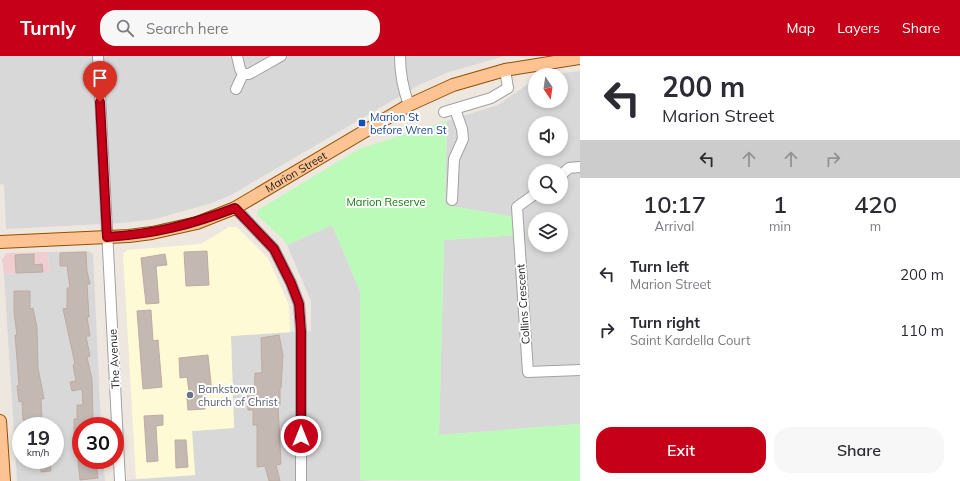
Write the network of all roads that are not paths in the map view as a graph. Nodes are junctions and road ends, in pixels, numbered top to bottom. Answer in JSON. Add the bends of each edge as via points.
{"nodes":[{"id":1,"x":98,"y":56,"type":"edge"},
{"id":2,"x":237,"y":56,"type":"edge"},
{"id":3,"x":281,"y":56,"type":"edge"},
{"id":4,"x":400,"y":56,"type":"edge"},
{"id":5,"x":580,"y":58,"type":"edge"},
{"id":6,"x":505,"y":70,"type":"junction"},
{"id":7,"x":243,"y":74,"type":"junction"},
{"id":8,"x":236,"y":89,"type":"dead end"},
{"id":9,"x":409,"y":105,"type":"junction"},
{"id":10,"x":455,"y":109,"type":"junction"},
{"id":11,"x":444,"y":112,"type":"dead end"},
{"id":12,"x":580,"y":168,"type":"edge"},
{"id":13,"x":568,"y":169,"type":"edge"},
{"id":14,"x":528,"y":199,"type":"edge"},
{"id":15,"x":452,"y":200,"type":"dead end"},
{"id":16,"x":235,"y":208,"type":"junction"},
{"id":17,"x":107,"y":237,"type":"junction"},
{"id":18,"x":0,"y":242,"type":"edge"},
{"id":19,"x":580,"y":370,"type":"edge"},
{"id":20,"x":0,"y":421,"type":"edge"},
{"id":21,"x":1,"y":442,"type":"edge"},
{"id":22,"x":4,"y":481,"type":"edge"},
{"id":23,"x":120,"y":481,"type":"edge"},
{"id":24,"x":301,"y":481,"type":"edge"}],
"edges":[{"from":1,"to":17,"type":"street","name":"The Avenue"},
{"from":2,"to":7,"type":"street"},
{"from":3,"to":7,"type":"street","via":[[255,71]]},
{"from":4,"to":9,"type":"street","via":[[404,91]]},
{"from":5,"to":6,"type":"main road","name":"Marion Street"},
{"from":6,"to":9,"type":"main road","name":"Marion Street","via":[[453,84]]},
{"from":6,"to":10,"type":"street","via":[[508,88],[491,98]]},
{"from":7,"to":8,"type":"street"},
{"from":9,"to":16,"type":"main road","name":"Marion Street"},
{"from":10,"to":11,"type":"street"},
{"from":10,"to":15,"type":"street","via":[[463,134],[454,159]]},
{"from":12,"to":13,"type":"street"},
{"from":14,"to":19,"type":"street","name":"Collins Crescent","via":[[517,207],[528,372]]},
{"from":16,"to":17,"type":"main road","name":"Marion Street","via":[[197,223],[173,229]]},
{"from":16,"to":24,"type":"street","via":[[274,249],[299,304]]},
{"from":17,"to":18,"type":"main road","name":"Marion Street"},
{"from":17,"to":23,"type":"street","name":"The Avenue"},
{"from":20,"to":21,"type":"main road"},
{"from":21,"to":22,"type":"main road"}]}
